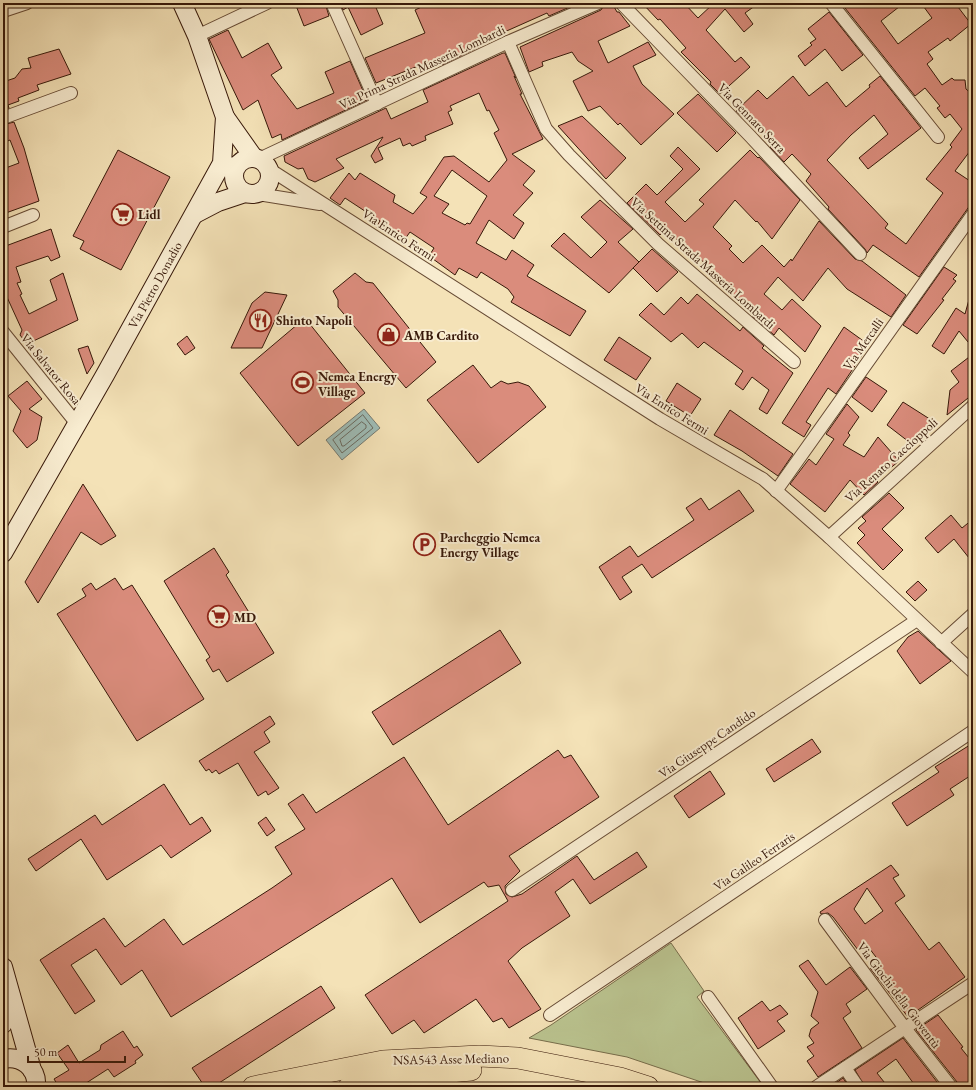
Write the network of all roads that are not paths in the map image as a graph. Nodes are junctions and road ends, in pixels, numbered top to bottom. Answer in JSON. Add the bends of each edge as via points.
{"nodes":[{"id":1,"x":27,"y":3,"type":"edge"},
{"id":2,"x":182,"y":3,"type":"edge"},
{"id":3,"x":267,"y":3,"type":"edge"},
{"id":4,"x":332,"y":3,"type":"edge"},
{"id":5,"x":598,"y":3,"type":"edge"},
{"id":6,"x":621,"y":3,"type":"edge"},
{"id":7,"x":830,"y":3,"type":"edge"},
{"id":8,"x":3,"y":11,"type":"edge"},
{"id":9,"x":197,"y":36,"type":"junction"},
{"id":10,"x":508,"y":42,"type":"junction"},
{"id":11,"x":71,"y":93,"type":"dead end"},
{"id":12,"x":377,"y":104,"type":"junction"},
{"id":13,"x":225,"y":117,"type":"junction"},
{"id":14,"x":3,"y":118,"type":"edge"},
{"id":15,"x":938,"y":137,"type":"dead end"},
{"id":16,"x":246,"y":165,"type":"junction"},
{"id":17,"x":252,"y":193,"type":"junction"},
{"id":18,"x":328,"y":206,"type":"junction"},
{"id":19,"x":195,"y":214,"type":"junction"},
{"id":20,"x":973,"y":214,"type":"edge"},
{"id":21,"x":33,"y":215,"type":"dead end"},
{"id":22,"x":3,"y":227,"type":"edge"},
{"id":23,"x":860,"y":254,"type":"dead end"},
{"id":24,"x":3,"y":332,"type":"edge"},
{"id":25,"x":794,"y":362,"type":"dead end"},
{"id":26,"x":973,"y":406,"type":"edge"},
{"id":27,"x":77,"y":424,"type":"junction"},
{"id":28,"x":776,"y":491,"type":"junction"},
{"id":29,"x":829,"y":537,"type":"junction"},
{"id":30,"x":3,"y":553,"type":"edge"},
{"id":31,"x":973,"y":614,"type":"edge"},
{"id":32,"x":917,"y":620,"type":"junction"},
{"id":33,"x":941,"y":643,"type":"junction"},
{"id":34,"x":973,"y":672,"type":"edge"},
{"id":35,"x":973,"y":731,"type":"edge"},
{"id":36,"x":512,"y":890,"type":"dead end"},
{"id":37,"x":825,"y":920,"type":"dead end"},
{"id":38,"x":3,"y":967,"type":"edge"},
{"id":39,"x":973,"y":983,"type":"edge"},
{"id":40,"x":12,"y":997,"type":"junction"},
{"id":41,"x":708,"y":997,"type":"dead end"},
{"id":42,"x":550,"y":1015,"type":"dead end"},
{"id":43,"x":3,"y":1024,"type":"edge"},
{"id":44,"x":904,"y":1027,"type":"junction"},
{"id":45,"x":3,"y":1059,"type":"edge"},
{"id":46,"x":845,"y":1068,"type":"junction"},
{"id":47,"x":35,"y":1082,"type":"edge"},
{"id":48,"x":253,"y":1087,"type":"edge"},
{"id":49,"x":349,"y":1087,"type":"edge"},
{"id":50,"x":623,"y":1087,"type":"edge"},
{"id":51,"x":648,"y":1087,"type":"edge"},
{"id":52,"x":772,"y":1087,"type":"edge"},
{"id":53,"x":816,"y":1087,"type":"edge"},
{"id":54,"x":858,"y":1087,"type":"edge"},
{"id":55,"x":951,"y":1087,"type":"edge"}],
"edges":[{"from":1,"to":8,"type":"street"},
{"from":2,"to":9,"type":"main road","name":"Via Pietro Donadio"},
{"from":3,"to":9,"type":"street"},
{"from":4,"to":12,"type":"street"},
{"from":5,"to":10,"type":"street","name":"Via Prima Strada Masseria Lombardi"},
{"from":6,"to":23,"type":"street","name":"Via Gennaro Serra"},
{"from":7,"to":15,"type":"street"},
{"from":9,"to":13,"type":"main road","name":"Via Pietro Donadio"},
{"from":10,"to":12,"type":"street","name":"Via Prima Strada Masseria Lombardi"},
{"from":10,"to":25,"type":"street","name":"Via Settima Strada Masseria Lombardi","via":[[546,129],[569,155],[658,244]]},
{"from":11,"to":14,"type":"street"},
{"from":12,"to":16,"type":"street","name":"Via Prima Strada Masseria Lombardi"},
{"from":13,"to":16,"type":"main road"},
{"from":13,"to":16,"type":"main road","name":"Via Pietro Donadio"},
{"from":16,"to":17,"type":"main road","via":[[235,183]]},
{"from":16,"to":17,"type":"main road","via":[[269,184],[263,192]]},
{"from":16,"to":18,"type":"street","name":"Via Enrico Fermi"},
{"from":16,"to":19,"type":"main road","name":"Via Pietro Donadio"},
{"from":17,"to":18,"type":"street","name":"Via Enrico Fermi"},
{"from":17,"to":19,"type":"main road","via":[[218,202]]},
{"from":18,"to":28,"type":"street","name":"Via Enrico Fermi","via":[[660,419],[763,479]]},
{"from":19,"to":27,"type":"main road","name":"Via Pietro Donadio"},
{"from":20,"to":28,"type":"street","name":"Via Mercalli"},
{"from":21,"to":22,"type":"street"},
{"from":24,"to":27,"type":"street","name":"Via Salvator Rosa"},
{"from":26,"to":29,"type":"street","name":"Via Renato Caccioppoli"},
{"from":27,"to":30,"type":"main road","name":"Via Pietro Donadio"},
{"from":28,"to":29,"type":"street","name":"Via Enrico Fermi"},
{"from":29,"to":32,"type":"street","name":"Via Enrico Fermi"},
{"from":31,"to":33,"type":"street"},
{"from":32,"to":33,"type":"street","name":"Via Enrico Fermi"},
{"from":32,"to":36,"type":"street","name":"Via Giuseppe Candido"},
{"from":33,"to":34,"type":"street","name":"Via Enrico Fermi"},
{"from":35,"to":42,"type":"street","name":"Via Galileo Ferraris"},
{"from":37,"to":44,"type":"street","name":"Via Giochi della Gioventù"},
{"from":38,"to":40,"type":"main road"},
{"from":39,"to":44,"type":"street"},
{"from":40,"to":43,"type":"main road"},
{"from":40,"to":47,"type":"main road"},
{"from":41,"to":52,"type":"street"},
{"from":44,"to":46,"type":"street"},
{"from":44,"to":55,"type":"street","name":"Via Giochi della Gioventù"},
{"from":45,"to":47,"type":"main road","via":[[20,1060]]},
{"from":46,"to":53,"type":"street"},
{"from":46,"to":54,"type":"street"},
{"from":48,"to":51,"type":"highway","name":"NSA543 Asse Mediano","via":[[383,1061],[479,1056],[518,1058],[620,1078]]},
{"from":49,"to":50,"type":"highway","name":"NSA543 Asse Mediano","via":[[398,1077],[495,1068]]}]}
